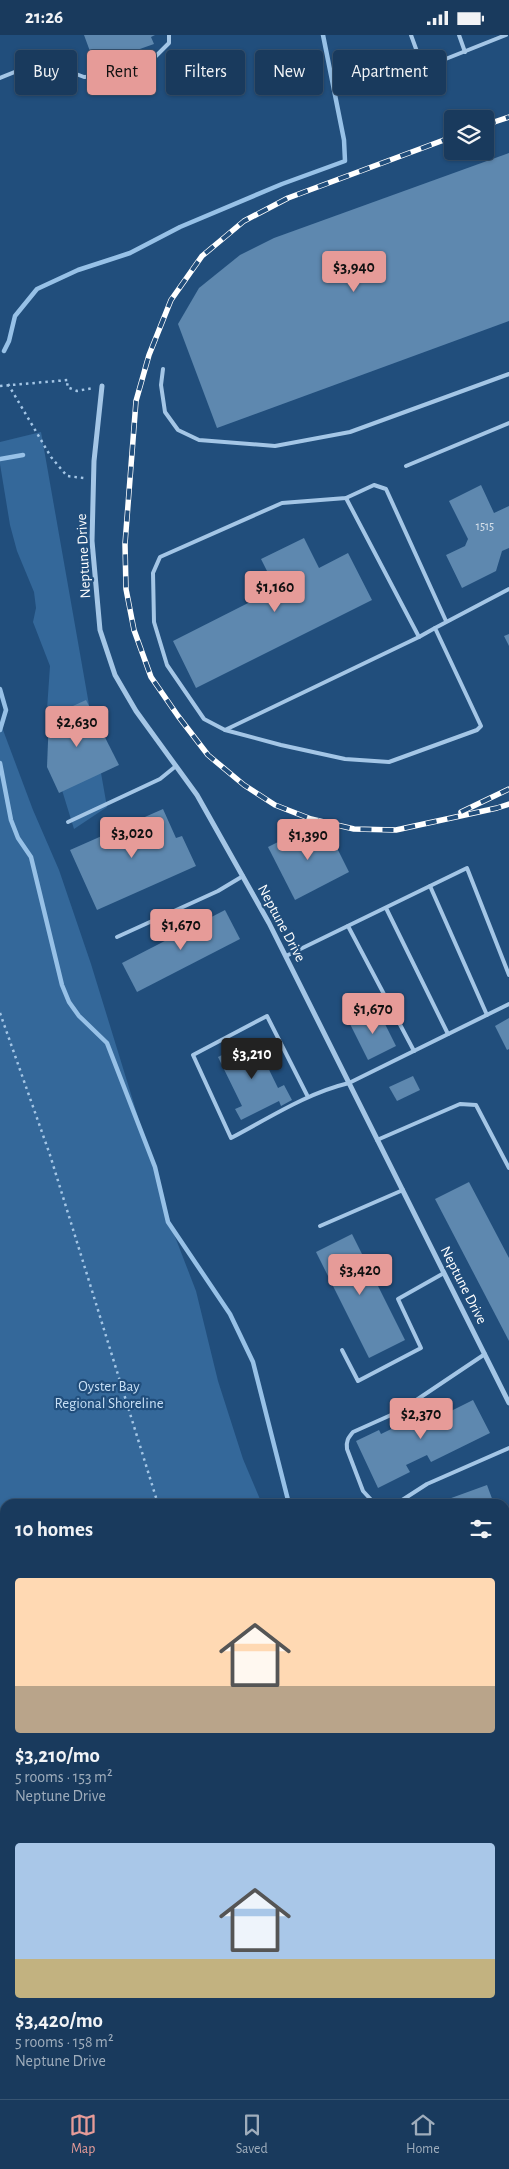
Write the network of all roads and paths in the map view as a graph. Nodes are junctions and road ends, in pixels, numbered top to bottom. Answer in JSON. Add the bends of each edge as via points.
{"nodes":[{"id":1,"x":169,"y":35,"type":"edge"},
{"id":2,"x":411,"y":35,"type":"edge"},
{"id":3,"x":459,"y":35,"type":"edge"},
{"id":4,"x":506,"y":35,"type":"edge"},
{"id":5,"x":465,"y":52,"type":"junction"},
{"id":6,"x":0,"y":78,"type":"edge"},
{"id":7,"x":163,"y":369,"type":"dead end"},
{"id":8,"x":509,"y":373,"type":"edge"},
{"id":9,"x":8,"y":384,"type":"junction"},
{"id":10,"x":0,"y":385,"type":"edge"},
{"id":11,"x":102,"y":386,"type":"joint"},
{"id":12,"x":509,"y":423,"type":"edge"},
{"id":13,"x":406,"y":466,"type":"dead end"},
{"id":14,"x":94,"y":479,"type":"junction"},
{"id":15,"x":346,"y":498,"type":"junction"},
{"id":16,"x":509,"y":589,"type":"edge"},
{"id":17,"x":446,"y":621,"type":"junction"},
{"id":18,"x":435,"y":628,"type":"junction"},
{"id":19,"x":419,"y":637,"type":"junction"},
{"id":20,"x":225,"y":730,"type":"junction"},
{"id":21,"x":176,"y":766,"type":"junction"},
{"id":22,"x":68,"y":821,"type":"dead end"},
{"id":23,"x":243,"y":876,"type":"junction"},
{"id":24,"x":430,"y":886,"type":"junction"},
{"id":25,"x":386,"y":907,"type":"junction"},
{"id":26,"x":348,"y":926,"type":"junction"},
{"id":27,"x":117,"y":937,"type":"dead end"},
{"id":28,"x":286,"y":956,"type":"junction"},
{"id":29,"x":509,"y":975,"type":"edge"},
{"id":30,"x":509,"y":1004,"type":"edge"},
{"id":31,"x":0,"y":1013,"type":"edge"},
{"id":32,"x":487,"y":1015,"type":"junction"},
{"id":33,"x":448,"y":1034,"type":"junction"},
{"id":34,"x":414,"y":1051,"type":"junction"},
{"id":35,"x":349,"y":1083,"type":"junction"},
{"id":36,"x":308,"y":1097,"type":"junction"},
{"id":37,"x":377,"y":1140,"type":"junction"},
{"id":38,"x":509,"y":1168,"type":"edge"},
{"id":39,"x":403,"y":1190,"type":"junction"},
{"id":40,"x":320,"y":1226,"type":"dead end"},
{"id":41,"x":444,"y":1273,"type":"junction"},
{"id":42,"x":342,"y":1350,"type":"dead end"},
{"id":43,"x":485,"y":1354,"type":"junction"},
{"id":44,"x":509,"y":1403,"type":"edge"},
{"id":45,"x":509,"y":1448,"type":"edge"},
{"id":46,"x":156,"y":1499,"type":"edge"},
{"id":47,"x":370,"y":1499,"type":"edge"},
{"id":48,"x":404,"y":1499,"type":"edge"}],
"edges":[{"from":1,"to":6,"type":"lane","via":[[168,43],[152,60],[115,75],[84,77],[42,61]]},
{"from":2,"to":5,"type":"lane","via":[[423,69]]},
{"from":3,"to":5,"type":"lane"},
{"from":4,"to":5,"type":"lane"},
{"from":7,"to":8,"type":"lane","via":[[161,385],[165,411],[178,430],[199,440],[276,446],[350,432]]},
{"from":9,"to":10,"type":"path"},
{"from":9,"to":11,"type":"path","via":[[68,380],[67,387],[77,391]]},
{"from":9,"to":14,"type":"path","via":[[51,457],[67,476]]},
{"from":11,"to":14,"type":"street","name":"Neptune Drive"},
{"from":12,"to":13,"type":"lane"},
{"from":14,"to":21,"type":"street","name":"Neptune Drive","via":[[92,541],[100,630],[115,675],[136,711]]},
{"from":15,"to":17,"type":"lane","via":[[374,485],[386,489]]},
{"from":15,"to":19,"type":"lane"},
{"from":15,"to":20,"type":"lane","via":[[282,503],[160,557],[153,573],[154,622],[167,665],[204,719]]},
{"from":16,"to":17,"type":"lane"},
{"from":17,"to":18,"type":"lane"},
{"from":18,"to":19,"type":"lane"},
{"from":18,"to":20,"type":"lane","via":[[481,726],[477,730],[388,762],[344,759]]},
{"from":19,"to":20,"type":"lane"},
{"from":21,"to":22,"type":"lane","via":[[160,779]]},
{"from":21,"to":23,"type":"street","name":"Neptune Drive","via":[[197,795]]},
{"from":23,"to":27,"type":"lane","via":[[218,891]]},
{"from":23,"to":28,"type":"street","name":"Neptune Drive"},
{"from":24,"to":25,"type":"lane"},
{"from":24,"to":29,"type":"lane","via":[[467,868]]},
{"from":24,"to":32,"type":"lane"},
{"from":25,"to":26,"type":"lane"},
{"from":25,"to":33,"type":"lane"},
{"from":26,"to":28,"type":"lane"},
{"from":26,"to":34,"type":"lane"},
{"from":28,"to":35,"type":"street","name":"Neptune Drive"},
{"from":30,"to":32,"type":"lane"},
{"from":31,"to":46,"type":"path","via":[[50,1155]]},
{"from":32,"to":33,"type":"lane"},
{"from":33,"to":34,"type":"lane"},
{"from":34,"to":35,"type":"lane"},
{"from":35,"to":36,"type":"lane"},
{"from":35,"to":37,"type":"street","name":"Neptune Drive"},
{"from":36,"to":36,"type":"lane","via":[[231,1138],[193,1055],[267,1016]]},
{"from":37,"to":38,"type":"lane","via":[[460,1104],[476,1105]]},
{"from":37,"to":39,"type":"street","name":"Neptune Drive"},
{"from":39,"to":40,"type":"lane"},
{"from":39,"to":41,"type":"street","name":"Neptune Drive"},
{"from":41,"to":42,"type":"lane","via":[[398,1299],[421,1348],[358,1381]]},
{"from":41,"to":43,"type":"street","name":"Neptune Drive"},
{"from":43,"to":44,"type":"street","name":"Neptune Drive"},
{"from":43,"to":47,"type":"lane","via":[[400,1411],[353,1432],[349,1437],[347,1449],[363,1491]]},
{"from":45,"to":48,"type":"lane","via":[[427,1484]]}]}
